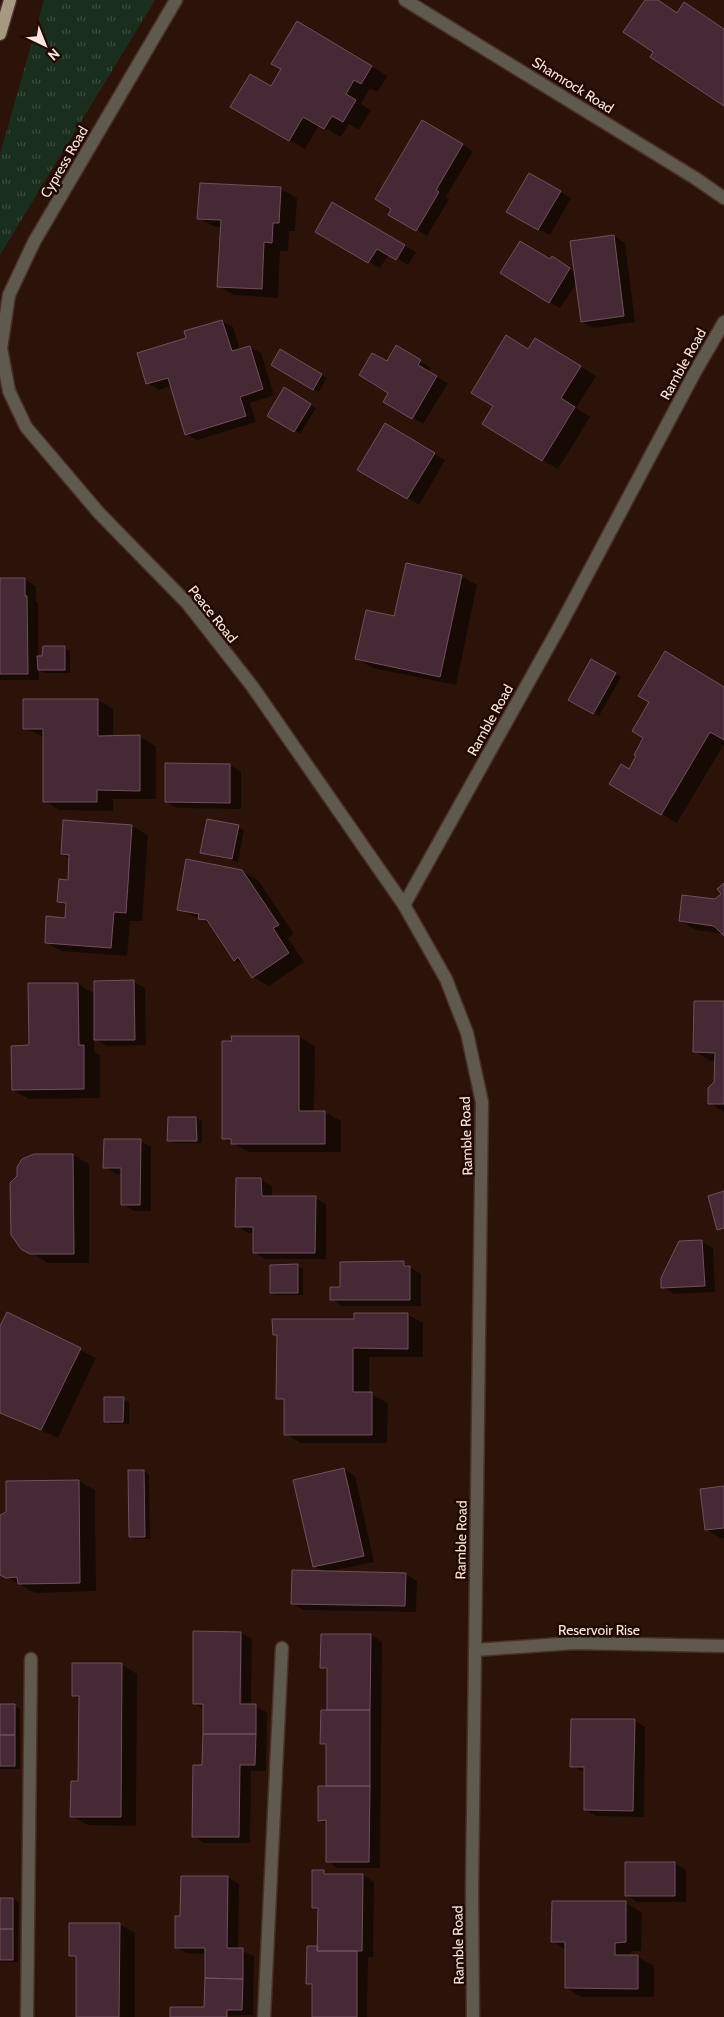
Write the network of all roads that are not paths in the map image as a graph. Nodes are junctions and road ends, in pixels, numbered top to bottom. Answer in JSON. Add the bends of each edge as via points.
{"nodes":[{"id":1,"x":10,"y":0,"type":"edge"},
{"id":2,"x":176,"y":0,"type":"edge"},
{"id":3,"x":406,"y":0,"type":"edge"},
{"id":4,"x":0,"y":34,"type":"edge"},
{"id":5,"x":724,"y":198,"type":"edge"},
{"id":6,"x":724,"y":322,"type":"edge"},
{"id":7,"x":1,"y":348,"type":"edge"},
{"id":8,"x":404,"y":905,"type":"junction"},
{"id":9,"x":724,"y":1646,"type":"edge"},
{"id":10,"x":282,"y":1648,"type":"dead end"},
{"id":11,"x":475,"y":1650,"type":"junction"},
{"id":12,"x":30,"y":1659,"type":"dead end"},
{"id":13,"x":27,"y":2017,"type":"edge"},
{"id":14,"x":264,"y":2017,"type":"edge"},
{"id":15,"x":473,"y":2017,"type":"edge"}],
"edges":[{"from":1,"to":4,"type":"main road"},
{"from":2,"to":7,"type":"street","name":"Cypress Road","via":[[34,242],[9,295]]},
{"from":3,"to":5,"type":"street","name":"Shamrock Road"},
{"from":6,"to":8,"type":"street","name":"Ramble Road"},
{"from":7,"to":8,"type":"street","name":"Peace Road","via":[[9,391],[26,426],[99,513],[187,603],[252,686]]},
{"from":8,"to":11,"type":"street","name":"Ramble Road","via":[[446,979],[467,1033],[482,1102]]},
{"from":9,"to":11,"type":"street","name":"Reservoir Rise","via":[[574,1644]]},
{"from":10,"to":14,"type":"street"},
{"from":11,"to":15,"type":"street","name":"Ramble Road"},
{"from":12,"to":13,"type":"street"}]}
